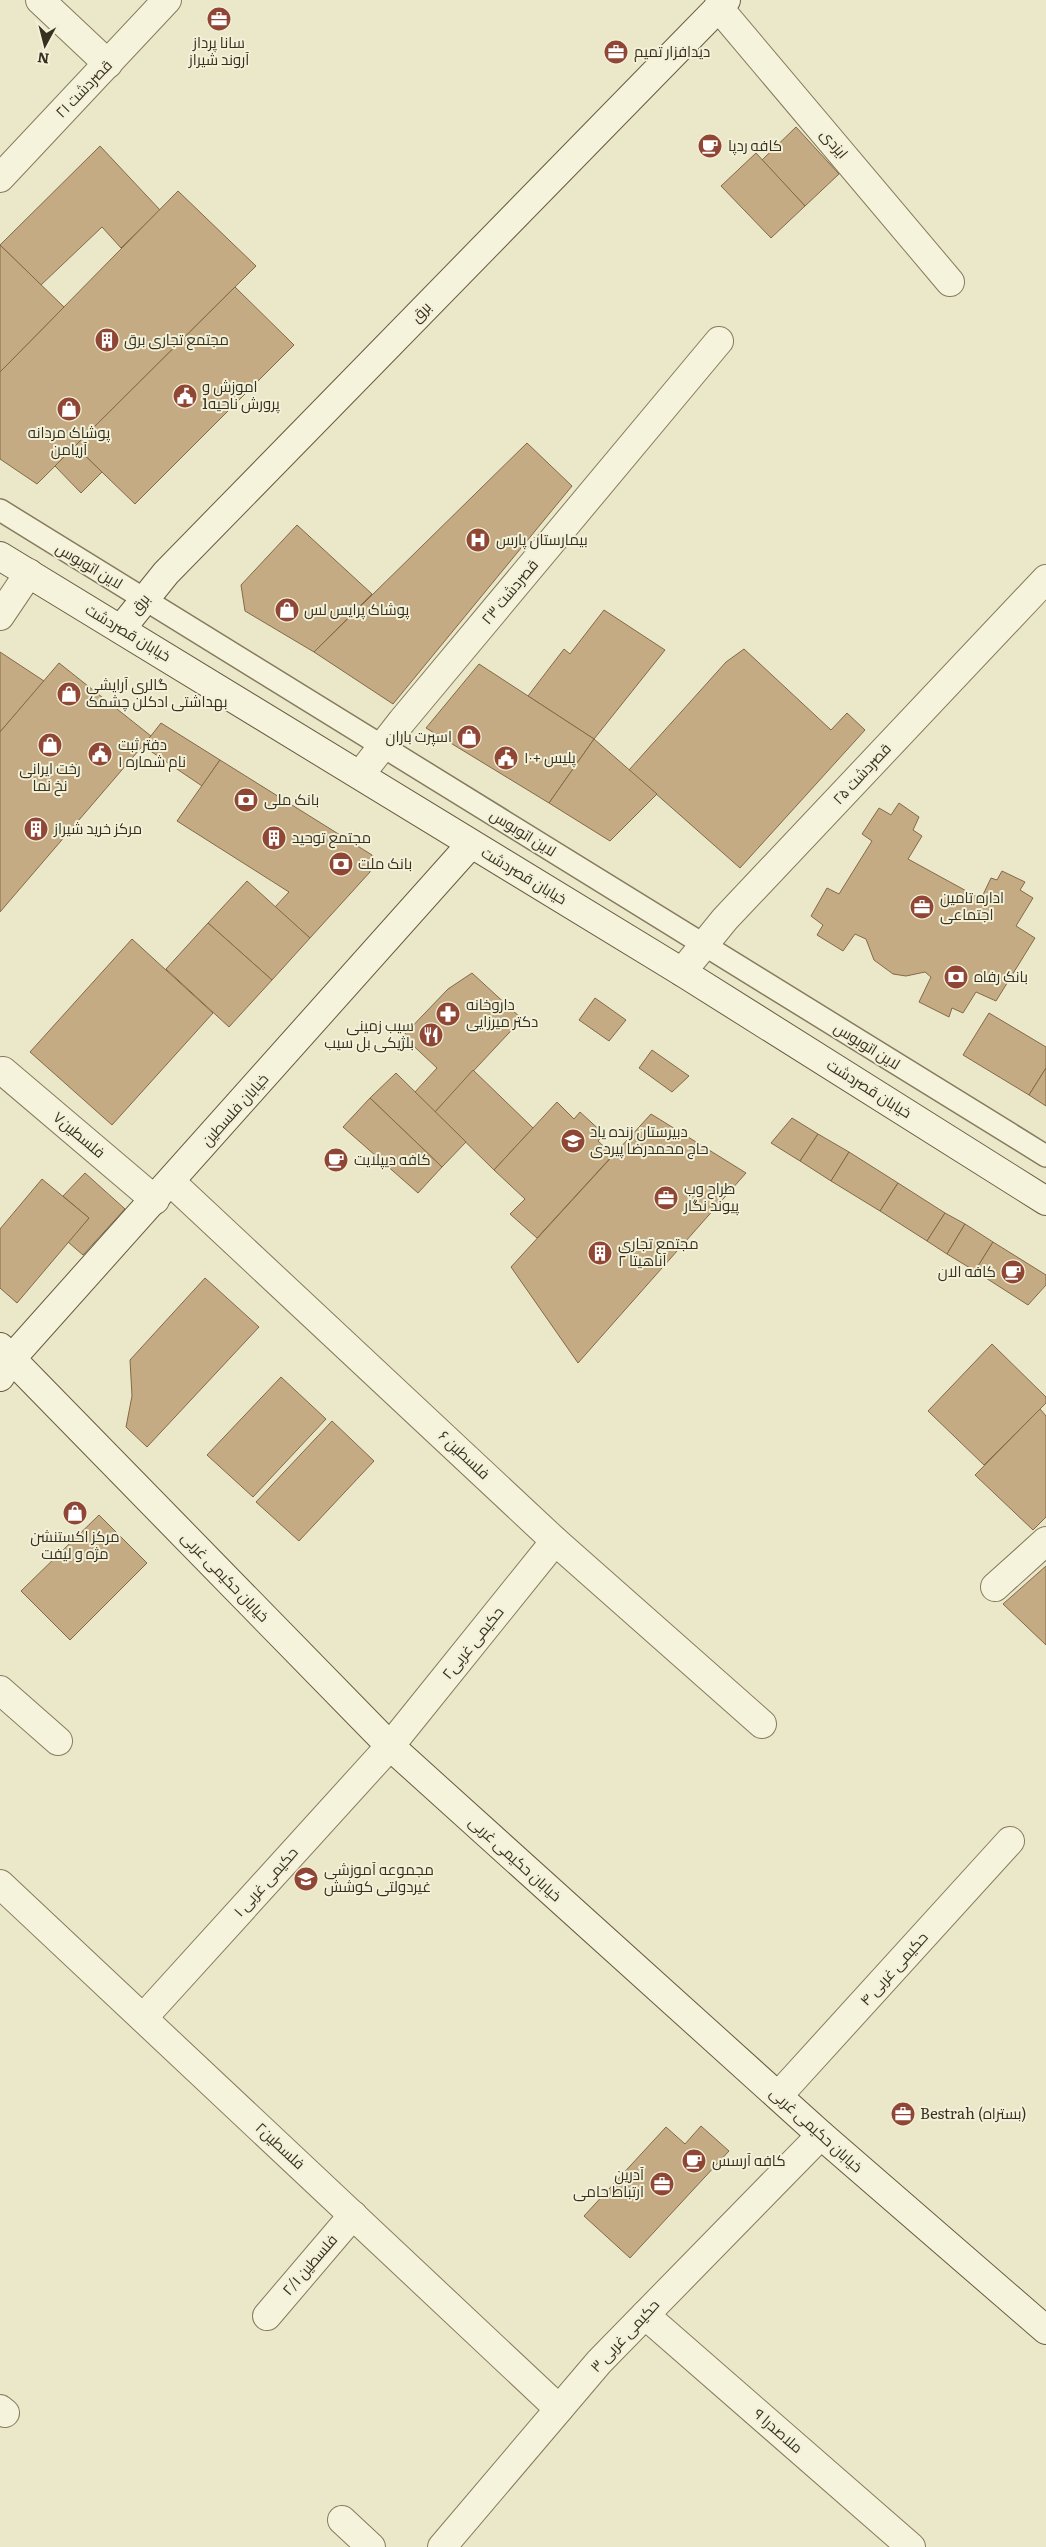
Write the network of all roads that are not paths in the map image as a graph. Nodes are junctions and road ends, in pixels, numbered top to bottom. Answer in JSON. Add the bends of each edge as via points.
{"nodes":[{"id":1,"x":40,"y":0,"type":"edge"},
{"id":2,"x":168,"y":0,"type":"edge"},
{"id":3,"x":722,"y":3,"type":"edge"},
{"id":4,"x":108,"y":64,"type":"junction"},
{"id":5,"x":0,"y":178,"type":"edge"},
{"id":6,"x":950,"y":282,"type":"dead end"},
{"id":7,"x":719,"y":341,"type":"dead end"},
{"id":8,"x":0,"y":510,"type":"edge"},
{"id":9,"x":0,"y":556,"type":"edge"},
{"id":10,"x":29,"y":574,"type":"junction"},
{"id":11,"x":1046,"y":579,"type":"edge"},
{"id":12,"x":144,"y":599,"type":"junction"},
{"id":13,"x":0,"y":616,"type":"edge"},
{"id":14,"x":121,"y":629,"type":"junction"},
{"id":15,"x":382,"y":747,"type":"junction"},
{"id":16,"x":360,"y":775,"type":"junction"},
{"id":17,"x":471,"y":844,"type":"junction"},
{"id":18,"x":703,"y":944,"type":"junction"},
{"id":19,"x":682,"y":972,"type":"junction"},
{"id":20,"x":3,"y":1070,"type":"dead end"},
{"id":21,"x":1046,"y":1156,"type":"edge"},
{"id":22,"x":163,"y":1191,"type":"junction"},
{"id":23,"x":1046,"y":1201,"type":"edge"},
{"id":24,"x":4,"y":1361,"type":"edge"},
{"id":25,"x":555,"y":1540,"type":"junction"},
{"id":26,"x":1046,"y":1541,"type":"edge"},
{"id":27,"x":995,"y":1587,"type":"dead end"},
{"id":28,"x":0,"y":1690,"type":"edge"},
{"id":29,"x":762,"y":1724,"type":"dead end"},
{"id":30,"x":58,"y":1741,"type":"dead end"},
{"id":31,"x":390,"y":1746,"type":"junction"},
{"id":32,"x":1010,"y":1841,"type":"dead end"},
{"id":33,"x":0,"y":1884,"type":"edge"},
{"id":34,"x":143,"y":2018,"type":"junction"},
{"id":35,"x":778,"y":2096,"type":"junction"},
{"id":36,"x":821,"y":2135,"type":"junction"},
{"id":37,"x":353,"y":2215,"type":"junction"},
{"id":38,"x":645,"y":2315,"type":"junction"},
{"id":39,"x":267,"y":2316,"type":"dead end"},
{"id":40,"x":1046,"y":2330,"type":"edge"},
{"id":41,"x":559,"y":2409,"type":"junction"},
{"id":42,"x":342,"y":2520,"type":"dead end"},
{"id":43,"x":371,"y":2547,"type":"edge"},
{"id":44,"x":442,"y":2547,"type":"edge"},
{"id":45,"x":911,"y":2547,"type":"edge"}],
"edges":[{"from":1,"to":4,"type":"street"},
{"from":2,"to":4,"type":"street","name":"قصردشت ۲۱"},
{"from":3,"to":6,"type":"street","name":"ایزدی"},
{"from":3,"to":12,"type":"street","name":"برق"},
{"from":4,"to":5,"type":"street","name":"قصردشت ۲۱"},
{"from":7,"to":15,"type":"street","name":"قصردشت ۲۳"},
{"from":8,"to":12,"type":"lane","name":"لاین اتوبوس"},
{"from":9,"to":10,"type":"street","name":"خیابان قصردشت"},
{"from":10,"to":13,"type":"street"},
{"from":10,"to":14,"type":"street","name":"خیابان قصردشت"},
{"from":11,"to":18,"type":"street","name":"قصردشت ۲۵"},
{"from":12,"to":14,"type":"street","name":"برق"},
{"from":12,"to":15,"type":"lane","name":"لاین اتوبوس"},
{"from":14,"to":16,"type":"street","name":"خیابان قصردشت"},
{"from":15,"to":16,"type":"street","name":"قصردشت ۲۳"},
{"from":15,"to":18,"type":"lane","name":"لاین اتوبوس"},
{"from":16,"to":17,"type":"street","name":"خیابان قصردشت"},
{"from":17,"to":19,"type":"street","name":"خیابان قصردشت"},
{"from":17,"to":22,"type":"street","name":"خیابان فلسطین"},
{"from":18,"to":19,"type":"street","name":"قصردشت ۲۵"},
{"from":18,"to":21,"type":"lane","name":"لاین اتوبوس"},
{"from":19,"to":23,"type":"street","name":"خیابان قصردشت"},
{"from":20,"to":22,"type":"street","name":"۷فلسطین"},
{"from":22,"to":24,"type":"street","name":"خیابان فلسطین"},
{"from":22,"to":25,"type":"street","name":"فلسطین ۶"},
{"from":24,"to":31,"type":"street","name":"خیابان حکیمی غربی"},
{"from":25,"to":29,"type":"street","name":"فلسطین ۶"},
{"from":25,"to":31,"type":"street","name":"حکیمی غربی۲"},
{"from":26,"to":27,"type":"street"},
{"from":28,"to":30,"type":"street"},
{"from":31,"to":34,"type":"street","name":"حکیمی غربی ۱"},
{"from":31,"to":35,"type":"street","name":"خیابان حکیمی غربی"},
{"from":32,"to":35,"type":"street","name":"حکیمی غربی ۴"},
{"from":33,"to":34,"type":"street","name":"فلسطین۲"},
{"from":34,"to":37,"type":"street","name":"فلسطین۲"},
{"from":35,"to":36,"type":"street","name":"خیابان حکیمی غربی"},
{"from":36,"to":38,"type":"street","name":"حکیمی غربی ۳"},
{"from":36,"to":40,"type":"street","name":"خیابان حکیمی غربی"},
{"from":37,"to":39,"type":"street","name":"فلسطین ۲/۱"},
{"from":37,"to":41,"type":"street","name":"فلسطین۲"},
{"from":38,"to":41,"type":"street","name":"حکیمی غربی ۳"},
{"from":38,"to":45,"type":"street","name":"ملاصدرا ۹"},
{"from":41,"to":44,"type":"street","name":"حکیمی غربی ۳"},
{"from":42,"to":43,"type":"street"}]}
